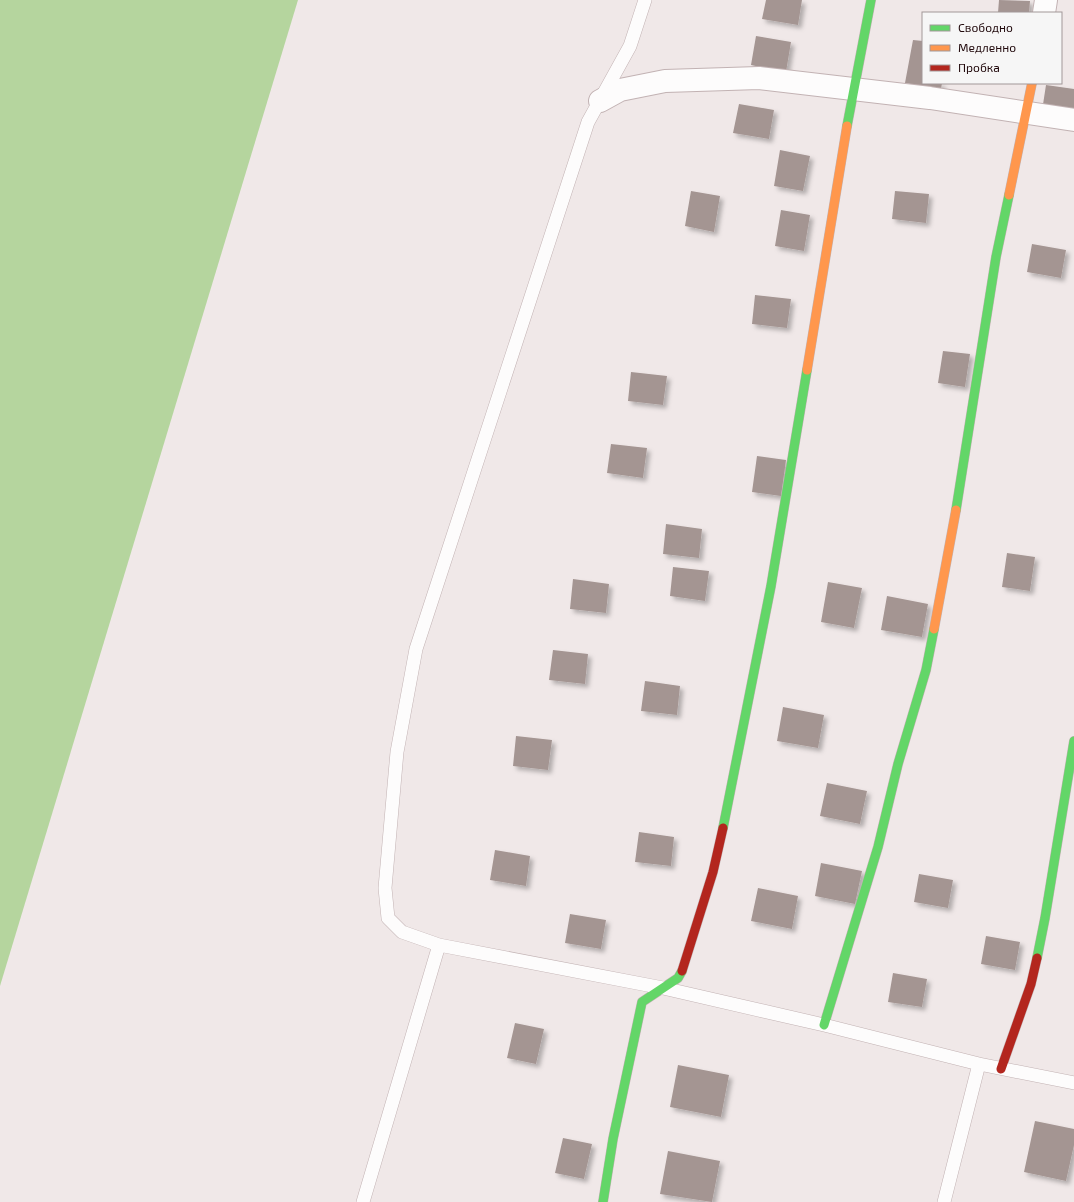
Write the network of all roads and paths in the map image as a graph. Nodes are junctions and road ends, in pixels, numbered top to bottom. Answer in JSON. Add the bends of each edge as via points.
{"nodes":[{"id":1,"x":644,"y":0,"type":"edge"},
{"id":2,"x":871,"y":0,"type":"edge"},
{"id":3,"x":1046,"y":0,"type":"edge"},
{"id":4,"x":1044,"y":12,"type":"edge"},
{"id":5,"x":1032,"y":84,"type":"edge"},
{"id":6,"x":855,"y":90,"type":"junction"},
{"id":7,"x":600,"y":101,"type":"junction"},
{"id":8,"x":1027,"y":114,"type":"junction"},
{"id":9,"x":1074,"y":120,"type":"edge"},
{"id":10,"x":1074,"y":741,"type":"edge"},
{"id":11,"x":439,"y":945,"type":"junction"},
{"id":12,"x":663,"y":988,"type":"junction"},
{"id":13,"x":824,"y":1025,"type":"junction"},
{"id":14,"x":979,"y":1064,"type":"junction"},
{"id":15,"x":1001,"y":1069,"type":"junction"},
{"id":16,"x":1074,"y":1083,"type":"edge"},
{"id":17,"x":363,"y":1202,"type":"edge"},
{"id":18,"x":602,"y":1202,"type":"edge"},
{"id":19,"x":944,"y":1202,"type":"edge"}],
"edges":[{"from":1,"to":7,"type":"lane","via":[[630,46]]},
{"from":2,"to":6,"type":"street"},
{"from":3,"to":4,"type":"street"},
{"from":5,"to":8,"type":"street"},
{"from":6,"to":7,"type":"street","via":[[759,78],[664,81],[620,90]]},
{"from":6,"to":8,"type":"street","via":[[930,98]]},
{"from":6,"to":12,"type":"street","via":[[839,171],[771,586],[731,796],[713,872],[684,967],[678,978]]},
{"from":7,"to":11,"type":"lane","via":[[588,122],[416,649],[397,752],[385,888],[388,918],[402,932]]},
{"from":8,"to":9,"type":"street"},
{"from":8,"to":13,"type":"street","via":[[996,257],[954,525],[926,670],[898,764],[878,848]]},
{"from":10,"to":15,"type":"street","via":[[1045,918],[1031,984]]},
{"from":11,"to":12,"type":"lane"},
{"from":11,"to":17,"type":"lane"},
{"from":12,"to":13,"type":"lane"},
{"from":12,"to":18,"type":"street","via":[[642,1002]]},
{"from":13,"to":14,"type":"lane"},
{"from":14,"to":15,"type":"lane"},
{"from":14,"to":19,"type":"lane"},
{"from":15,"to":16,"type":"lane"}]}
